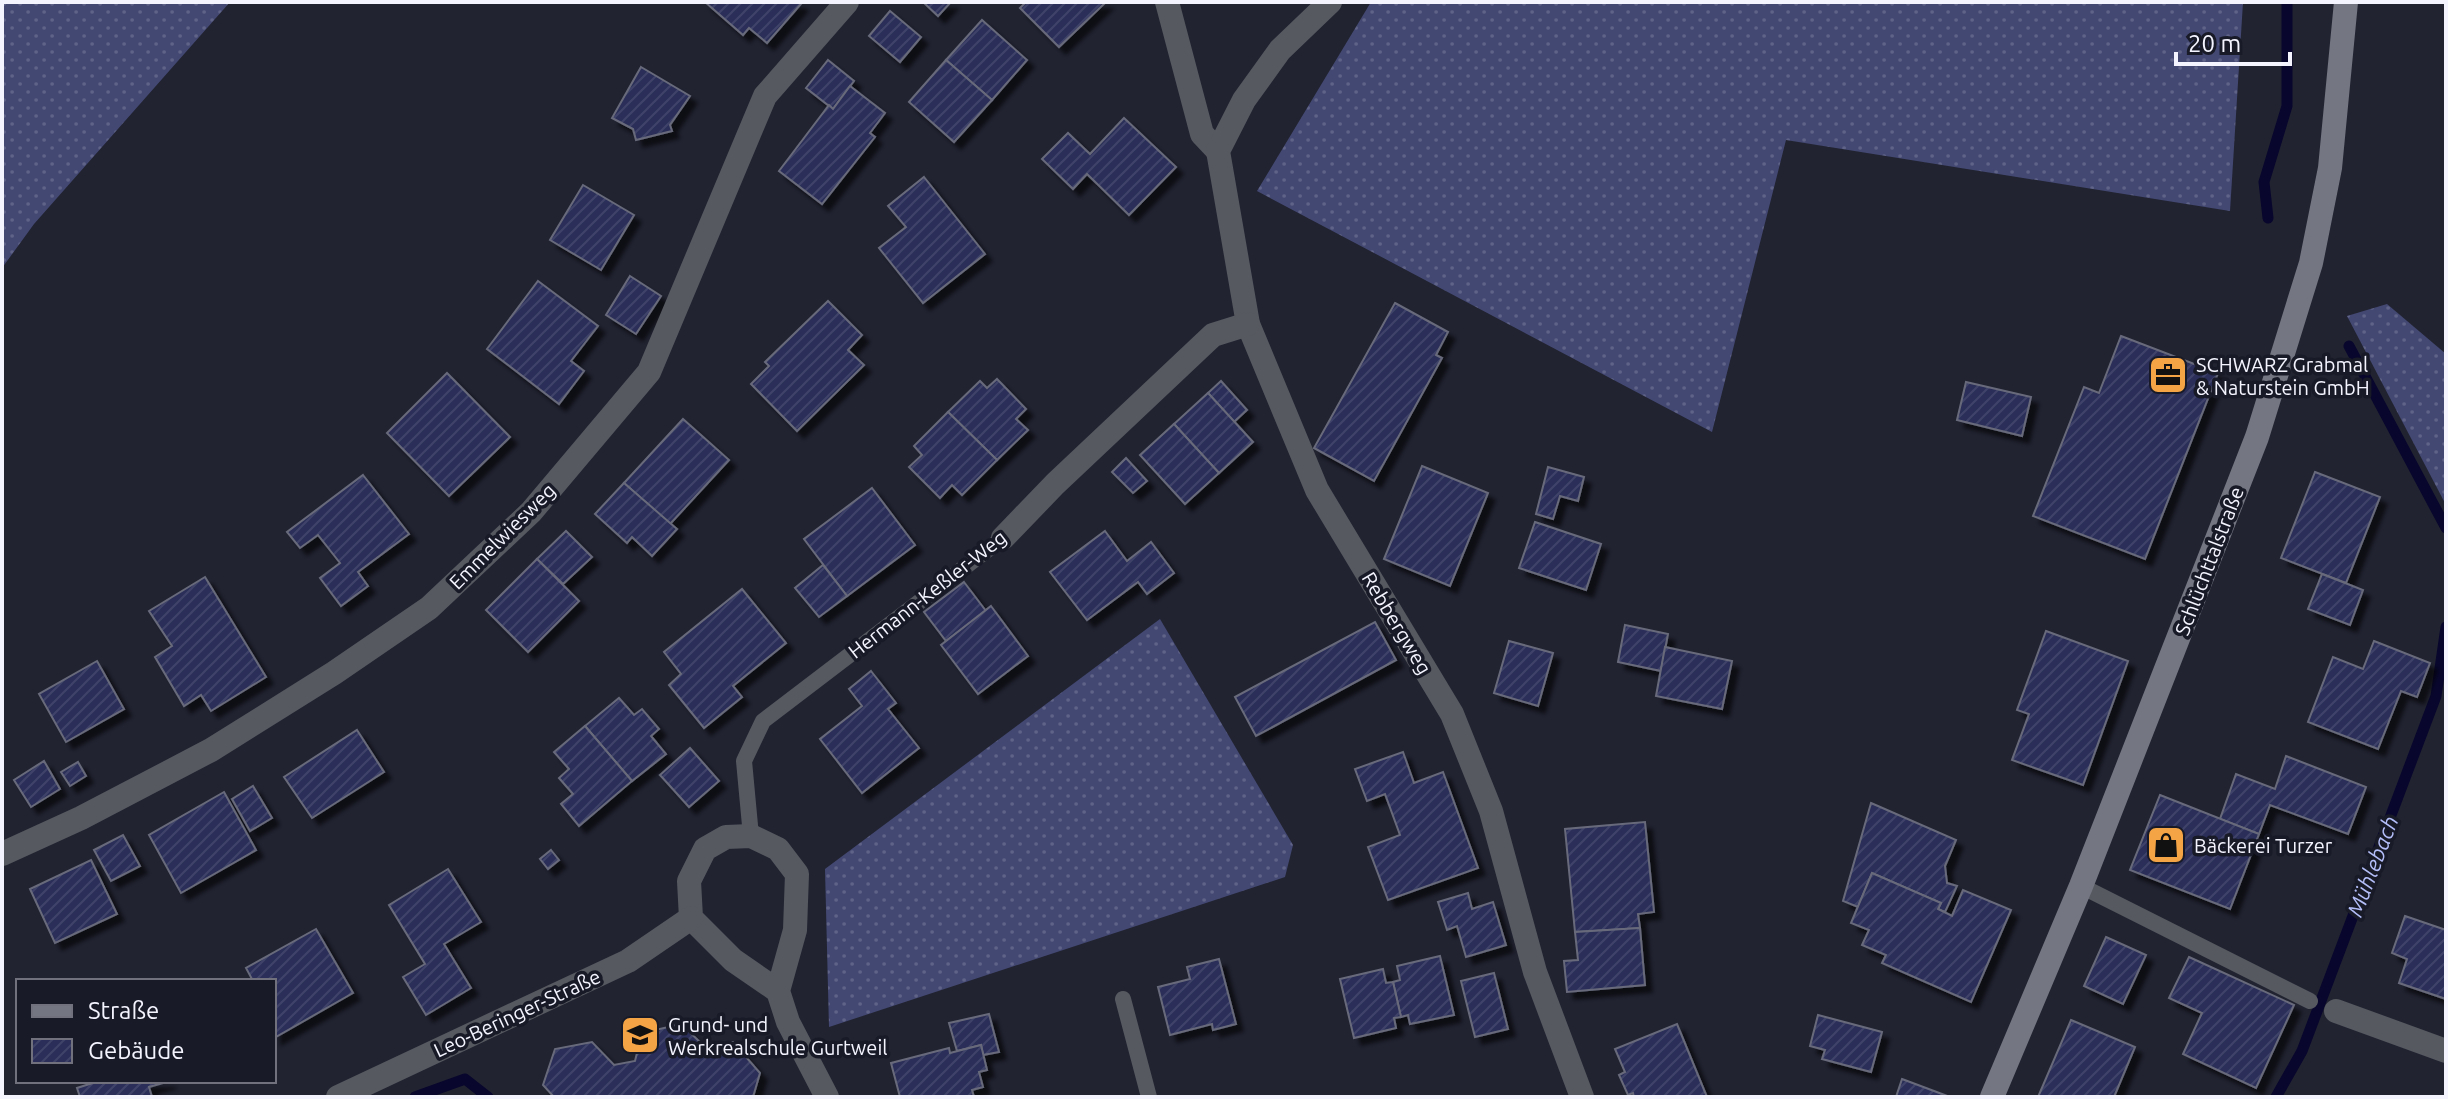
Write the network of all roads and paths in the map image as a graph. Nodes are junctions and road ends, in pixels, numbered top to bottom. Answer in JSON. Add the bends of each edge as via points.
{"nodes":[{"id":1,"x":847,"y":2,"type":"edge"},
{"id":2,"x":1167,"y":2,"type":"edge"},
{"id":3,"x":1330,"y":2,"type":"edge"},
{"id":4,"x":2346,"y":2,"type":"edge"},
{"id":5,"x":1218,"y":151,"type":"junction"},
{"id":6,"x":1248,"y":324,"type":"junction"},
{"id":7,"x":1003,"y":538,"type":"joint"},
{"id":8,"x":751,"y":836,"type":"junction"},
{"id":9,"x":2,"y":854,"type":"edge"},
{"id":10,"x":2081,"y":886,"type":"junction"},
{"id":11,"x":691,"y":918,"type":"junction"},
{"id":12,"x":778,"y":991,"type":"junction"},
{"id":13,"x":1123,"y":999,"type":"dead end"},
{"id":14,"x":2310,"y":1001,"type":"dead end"},
{"id":15,"x":2336,"y":1011,"type":"dead end"},
{"id":16,"x":2446,"y":1051,"type":"edge"},
{"id":17,"x":338,"y":1097,"type":"edge"},
{"id":18,"x":827,"y":1097,"type":"edge"},
{"id":19,"x":1149,"y":1097,"type":"edge"},
{"id":20,"x":1582,"y":1097,"type":"edge"},
{"id":21,"x":1992,"y":1097,"type":"edge"}],
"edges":[{"from":1,"to":9,"type":"street","name":"Emmelwiesweg","via":[[765,96],[649,372],[531,512],[429,608],[334,673],[211,750]]},
{"from":2,"to":5,"type":"street","name":"Rebbergweg","via":[[1202,134]]},
{"from":3,"to":5,"type":"street","via":[[1280,50],[1244,100]]},
{"from":4,"to":10,"type":"main road","name":"Schlüchttalstraße","via":[[2330,168],[2311,263],[2257,437]]},
{"from":5,"to":6,"type":"street","name":"Rebbergweg"},
{"from":6,"to":7,"type":"street","name":"Hermann-Keßler-Weg","via":[[1213,335]]},
{"from":6,"to":20,"type":"street","name":"Rebbergweg","via":[[1317,490],[1452,714],[1491,811],[1535,972]]},
{"from":7,"to":8,"type":"lane","name":"Hermann-Keßler-Weg","via":[[763,721],[744,761]]},
{"from":8,"to":11,"type":"street","via":[[726,837],[705,849],[689,881]]},
{"from":8,"to":12,"type":"street","via":[[778,849],[797,874],[795,930]]},
{"from":10,"to":14,"type":"lane"},
{"from":10,"to":21,"type":"main road","name":"Schlüchttalstraße"},
{"from":11,"to":12,"type":"street","via":[[733,960]]},
{"from":11,"to":17,"type":"street","name":"Leo-Beringer-Straße","via":[[628,961]]},
{"from":12,"to":18,"type":"street"},
{"from":13,"to":19,"type":"lane"},
{"from":15,"to":16,"type":"street"}]}
